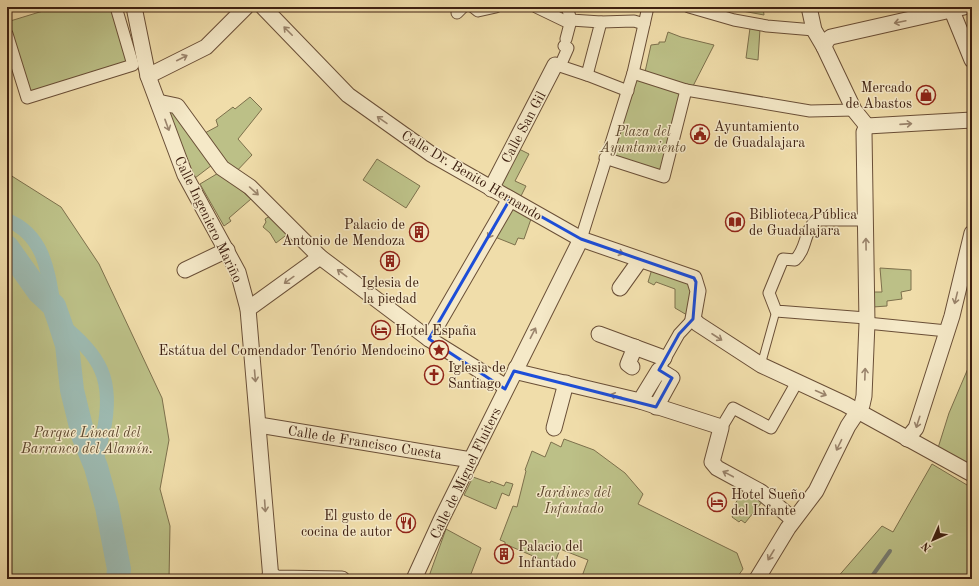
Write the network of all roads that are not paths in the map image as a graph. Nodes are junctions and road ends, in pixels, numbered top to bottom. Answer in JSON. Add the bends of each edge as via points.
{"nodes":[{"id":1,"x":116,"y":7,"type":"edge"},
{"id":2,"x":134,"y":7,"type":"edge"},
{"id":3,"x":246,"y":7,"type":"edge"},
{"id":4,"x":263,"y":7,"type":"edge"},
{"id":5,"x":473,"y":7,"type":"edge"},
{"id":6,"x":496,"y":7,"type":"edge"},
{"id":7,"x":536,"y":7,"type":"edge"},
{"id":8,"x":567,"y":7,"type":"edge"},
{"id":9,"x":648,"y":7,"type":"edge"},
{"id":10,"x":689,"y":7,"type":"edge"},
{"id":11,"x":809,"y":7,"type":"edge"},
{"id":12,"x":955,"y":8,"type":"edge"},
{"id":13,"x":571,"y":20,"type":"junction"},
{"id":14,"x":601,"y":22,"type":"junction"},
{"id":15,"x":644,"y":24,"type":"junction"},
{"id":16,"x":814,"y":30,"type":"junction"},
{"id":17,"x":7,"y":34,"type":"edge"},
{"id":18,"x":824,"y":47,"type":"junction"},
{"id":19,"x":138,"y":60,"type":"junction"},
{"id":20,"x":972,"y":60,"type":"edge"},
{"id":21,"x":555,"y":65,"type":"dead end"},
{"id":22,"x":633,"y":73,"type":"junction"},
{"id":23,"x":587,"y":75,"type":"junction"},
{"id":24,"x":148,"y":76,"type":"junction"},
{"id":25,"x":686,"y":90,"type":"junction"},
{"id":26,"x":628,"y":91,"type":"junction"},
{"id":27,"x":158,"y":102,"type":"junction"},
{"id":28,"x":854,"y":110,"type":"junction"},
{"id":29,"x":972,"y":120,"type":"edge"},
{"id":30,"x":867,"y":126,"type":"junction"},
{"id":31,"x":605,"y":158,"type":"junction"},
{"id":32,"x":490,"y":188,"type":"junction"},
{"id":33,"x":510,"y":200,"type":"junction"},
{"id":34,"x":865,"y":220,"type":"junction"},
{"id":35,"x":972,"y":233,"type":"edge"},
{"id":36,"x":581,"y":239,"type":"junction"},
{"id":37,"x":227,"y":250,"type":"junction"},
{"id":38,"x":320,"y":257,"type":"junction"},
{"id":39,"x":640,"y":260,"type":"junction"},
{"id":40,"x":185,"y":270,"type":"dead end"},
{"id":41,"x":620,"y":288,"type":"dead end"},
{"id":42,"x":248,"y":309,"type":"junction"},
{"id":43,"x":776,"y":311,"type":"junction"},
{"id":44,"x":693,"y":319,"type":"junction"},
{"id":45,"x":867,"y":320,"type":"junction"},
{"id":46,"x":947,"y":331,"type":"junction"},
{"id":47,"x":598,"y":334,"type":"dead end"},
{"id":48,"x":429,"y":339,"type":"junction"},
{"id":49,"x":635,"y":347,"type":"junction"},
{"id":50,"x":662,"y":364,"type":"junction"},
{"id":51,"x":761,"y":365,"type":"junction"},
{"id":52,"x":516,"y":368,"type":"junction"},
{"id":53,"x":632,"y":368,"type":"dead end"},
{"id":54,"x":797,"y":382,"type":"junction"},
{"id":55,"x":566,"y":383,"type":"junction"},
{"id":56,"x":505,"y":389,"type":"junction"},
{"id":57,"x":640,"y":401,"type":"junction"},
{"id":58,"x":656,"y":407,"type":"junction"},
{"id":59,"x":858,"y":412,"type":"junction"},
{"id":60,"x":259,"y":425,"type":"junction"},
{"id":61,"x":554,"y":428,"type":"dead end"},
{"id":62,"x":721,"y":428,"type":"junction"},
{"id":63,"x":907,"y":439,"type":"junction"},
{"id":64,"x":471,"y":460,"type":"junction"},
{"id":65,"x":972,"y":474,"type":"edge"},
{"id":66,"x":795,"y":517,"type":"junction"},
{"id":67,"x":270,"y":577,"type":"edge"},
{"id":68,"x":342,"y":579,"type":"edge"},
{"id":69,"x":414,"y":579,"type":"edge"},
{"id":70,"x":757,"y":579,"type":"edge"}],
"edges":[{"from":1,"to":19,"type":"street"},
{"from":2,"to":19,"type":"street","name":"Calle Ingeniero Mariño"},
{"from":24,"to":3,"type":"street","one_way":true,"via":[[206,47]]},
{"from":32,"to":4,"type":"street","name":"Calle Dr. Benito Hernando","one_way":true,"via":[[431,154],[348,95]]},
{"from":5,"to":6,"type":"street","via":[[478,11]]},
{"from":7,"to":13,"type":"street","via":[[565,21]]},
{"from":8,"to":13,"type":"street"},
{"from":9,"to":15,"type":"street"},
{"from":10,"to":16,"type":"street","via":[[734,20]]},
{"from":11,"to":16,"type":"street"},
{"from":12,"to":18,"type":"street","one_way":true,"via":[[832,37],[827,40]]},
{"from":12,"to":20,"type":"street"},
{"from":13,"to":14,"type":"street"},
{"from":13,"to":23,"type":"street","via":[[565,42],[568,48],[560,66]]},
{"from":14,"to":15,"type":"street","via":[[634,21]]},
{"from":14,"to":23,"type":"street"},
{"from":15,"to":22,"type":"street"},
{"from":16,"to":18,"type":"street"},
{"from":17,"to":19,"type":"street","via":[[27,98],[133,65]]},
{"from":18,"to":28,"type":"street"},
{"from":19,"to":24,"type":"street","name":"Calle Ingeniero Mariño"},
{"from":21,"to":32,"type":"street","name":"Calle San Gil"},
{"from":22,"to":25,"type":"street"},
{"from":22,"to":26,"type":"street"},
{"from":23,"to":26,"type":"street"},
{"from":24,"to":27,"type":"street","name":"Calle Ingeniero Mariño"},
{"from":25,"to":28,"type":"street","via":[[810,111]]},
{"from":25,"to":31,"type":"street","via":[[664,177]]},
{"from":26,"to":31,"type":"street"},
{"from":27,"to":37,"type":"street","name":"Calle Ingeniero Mariño","one_way":true,"via":[[185,175]]},
{"from":27,"to":38,"type":"street","one_way":true,"via":[[177,106],[222,168],[250,187]]},
{"from":28,"to":30,"type":"street"},
{"from":30,"to":29,"type":"street","one_way":true},
{"from":30,"to":34,"type":"street","via":[[864,132]]},
{"from":31,"to":36,"type":"street"},
{"from":32,"to":33,"type":"street","name":"Calle Dr. Benito Hernando"},
{"from":33,"to":36,"type":"street","name":"Calle Dr. Benito Hernando"},
{"from":33,"to":48,"type":"street","one_way":true},
{"from":34,"to":43,"type":"street","via":[[816,220],[809,226],[800,255],[796,260],[783,260],[769,293]]},
{"from":45,"to":34,"type":"street","one_way":true},
{"from":35,"to":46,"type":"street","one_way":true},
{"from":36,"to":39,"type":"street","name":"Calle Dr. Benito Hernando","one_way":true},
{"from":52,"to":36,"type":"street","name":"Calle de Miguel Fluiters","one_way":true},
{"from":37,"to":40,"type":"street"},
{"from":37,"to":42,"type":"street","name":"Calle Ingeniero Mariño","via":[[238,272]]},
{"from":38,"to":42,"type":"street","one_way":true},
{"from":48,"to":38,"type":"street","one_way":true},
{"from":39,"to":41,"type":"street"},
{"from":39,"to":44,"type":"street","name":"Calle Dr. Benito Hernando","via":[[694,278],[698,291]]},
{"from":42,"to":60,"type":"street","name":"Calle Ingeniero Mariño","one_way":true},
{"from":43,"to":45,"type":"street"},
{"from":43,"to":51,"type":"lane"},
{"from":44,"to":50,"type":"street","via":[[679,334]]},
{"from":44,"to":51,"type":"street","one_way":true},
{"from":45,"to":46,"type":"street"},
{"from":59,"to":45,"type":"street","one_way":true,"via":[[864,396]]},
{"from":46,"to":63,"type":"street","one_way":true,"via":[[916,428]]},
{"from":47,"to":49,"type":"street"},
{"from":48,"to":56,"type":"street","via":[[503,385]]},
{"from":49,"to":50,"type":"street"},
{"from":49,"to":53,"type":"street","via":[[628,364]]},
{"from":50,"to":57,"type":"street"},
{"from":50,"to":58,"type":"street","via":[[672,378]]},
{"from":51,"to":54,"type":"street"},
{"from":52,"to":55,"type":"street","via":[[522,373]]},
{"from":52,"to":56,"type":"street","name":"Calle de Miguel Fluiters"},
{"from":54,"to":59,"type":"street","one_way":true},
{"from":54,"to":62,"type":"street","via":[[771,428],[733,408]]},
{"from":57,"to":55,"type":"street","one_way":true},
{"from":55,"to":61,"type":"street"},
{"from":56,"to":64,"type":"street","name":"Calle de Miguel Fluiters"},
{"from":57,"to":58,"type":"street"},
{"from":58,"to":62,"type":"street"},
{"from":59,"to":63,"type":"street"},
{"from":59,"to":66,"type":"street","one_way":true,"via":[[848,426],[816,491]]},
{"from":60,"to":64,"type":"street","name":"Calle de Francisco Cuesta"},
{"from":60,"to":67,"type":"street","name":"Calle Ingeniero Mariño","one_way":true},
{"from":66,"to":62,"type":"street","one_way":true,"via":[[789,516],[761,492],[717,468],[712,462]]},
{"from":63,"to":65,"type":"street"},
{"from":64,"to":69,"type":"street","name":"Calle de Miguel Fluiters","via":[[440,520]]},
{"from":66,"to":70,"type":"street","one_way":true},
{"from":67,"to":68,"type":"street"}]}
